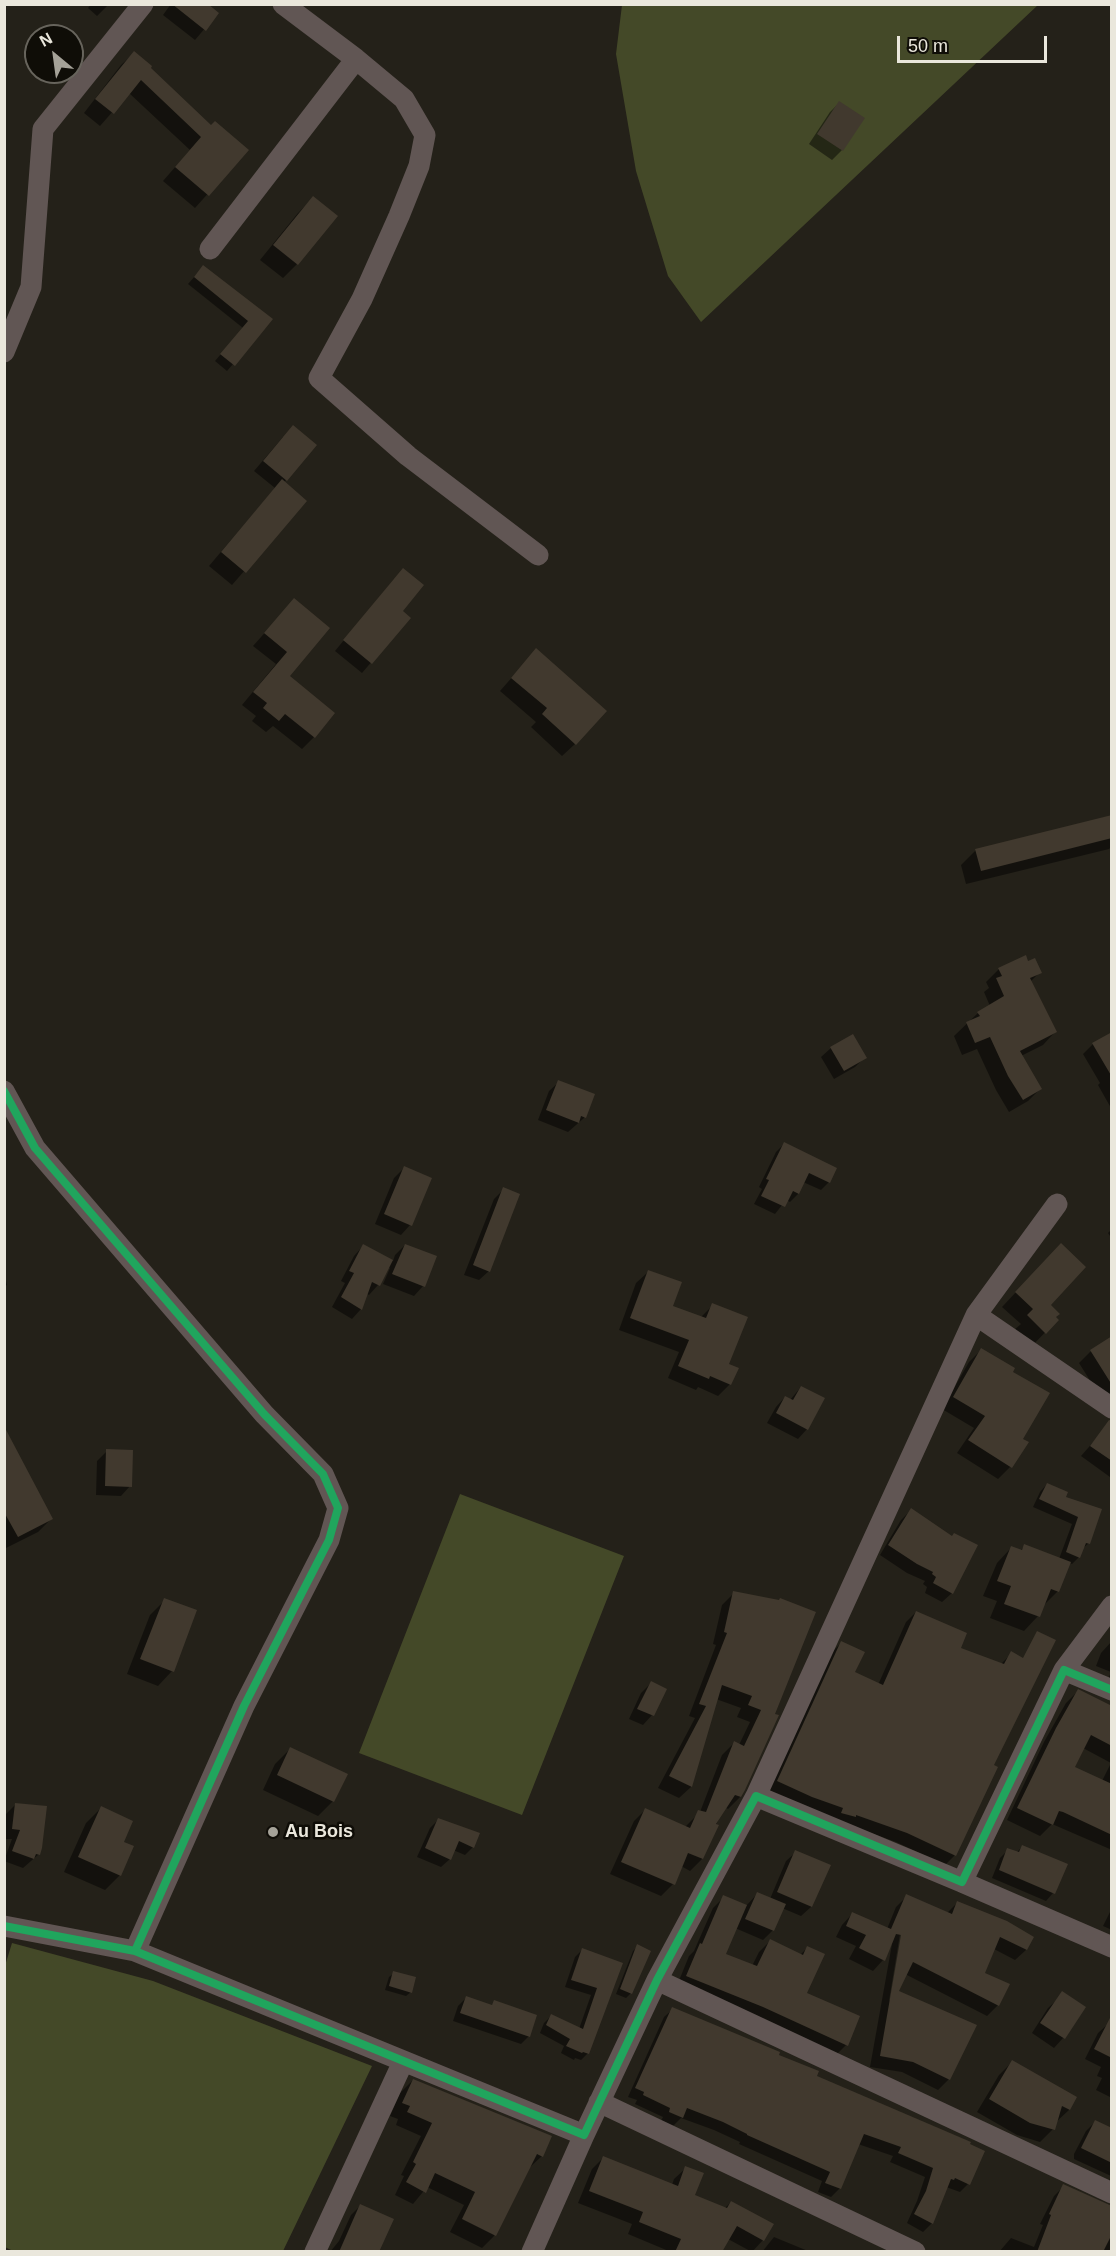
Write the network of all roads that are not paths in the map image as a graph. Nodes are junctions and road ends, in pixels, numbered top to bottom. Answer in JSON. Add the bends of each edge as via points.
{"nodes":[{"id":1,"x":143,"y":4,"type":"edge"},
{"id":2,"x":283,"y":4,"type":"edge"},
{"id":3,"x":356,"y":59,"type":"junction"},
{"id":4,"x":210,"y":249,"type":"dead end"},
{"id":5,"x":4,"y":352,"type":"edge"},
{"id":6,"x":538,"y":555,"type":"dead end"},
{"id":7,"x":4,"y":1090,"type":"edge"},
{"id":8,"x":1057,"y":1204,"type":"dead end"},
{"id":9,"x":976,"y":1315,"type":"junction"},
{"id":10,"x":1112,"y":1408,"type":"edge"},
{"id":11,"x":1112,"y":1606,"type":"edge"},
{"id":12,"x":1064,"y":1670,"type":"junction"},
{"id":13,"x":1112,"y":1690,"type":"edge"},
{"id":14,"x":756,"y":1796,"type":"junction"},
{"id":15,"x":962,"y":1882,"type":"junction"},
{"id":16,"x":4,"y":1926,"type":"edge"},
{"id":17,"x":1112,"y":1947,"type":"edge"},
{"id":18,"x":135,"y":1951,"type":"junction"},
{"id":19,"x":657,"y":1980,"type":"junction"},
{"id":20,"x":403,"y":2062,"type":"junction"},
{"id":21,"x":599,"y":2102,"type":"junction"},
{"id":22,"x":584,"y":2135,"type":"junction"},
{"id":23,"x":1112,"y":2193,"type":"edge"},
{"id":24,"x":315,"y":2252,"type":"edge"},
{"id":25,"x":532,"y":2252,"type":"edge"},
{"id":26,"x":915,"y":2252,"type":"edge"}],
"edges":[{"from":1,"to":5,"type":"street","via":[[43,129],[31,287]]},
{"from":2,"to":3,"type":"street"},
{"from":3,"to":4,"type":"street"},
{"from":3,"to":6,"type":"street","via":[[404,99],[425,135],[419,166],[399,216],[362,299],[319,378],[408,456]]},
{"from":7,"to":18,"type":"street","via":[[35,1148],[264,1414],[323,1474],[338,1508],[329,1540],[244,1706]]},
{"from":8,"to":9,"type":"street"},
{"from":9,"to":10,"type":"street"},
{"from":9,"to":14,"type":"street"},
{"from":11,"to":12,"type":"street"},
{"from":12,"to":13,"type":"street"},
{"from":12,"to":15,"type":"street"},
{"from":14,"to":15,"type":"street"},
{"from":14,"to":19,"type":"street"},
{"from":15,"to":17,"type":"street"},
{"from":16,"to":18,"type":"street"},
{"from":18,"to":20,"type":"street"},
{"from":19,"to":21,"type":"street"},
{"from":19,"to":23,"type":"street"},
{"from":20,"to":22,"type":"street"},
{"from":20,"to":24,"type":"street"},
{"from":21,"to":22,"type":"street"},
{"from":21,"to":26,"type":"street"},
{"from":22,"to":25,"type":"street"}]}
